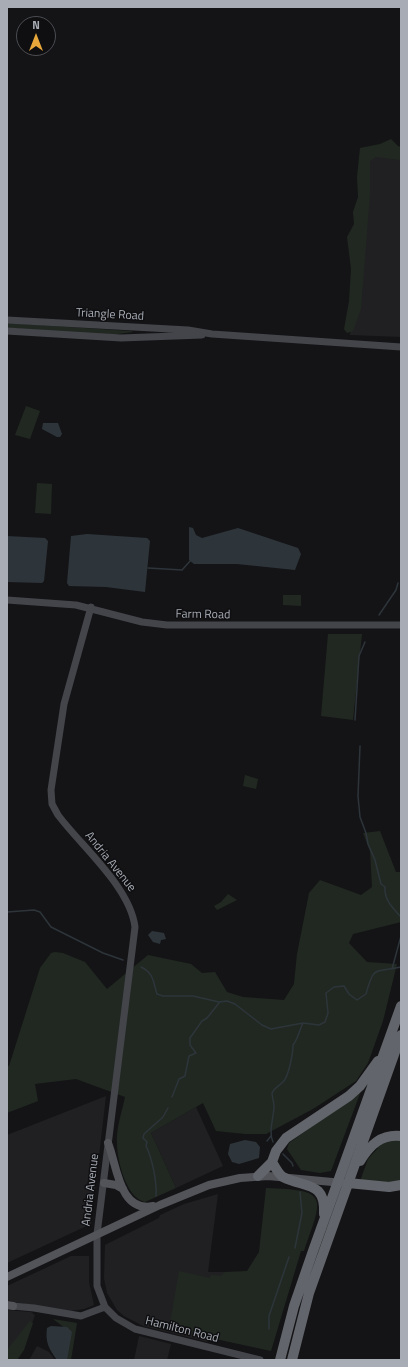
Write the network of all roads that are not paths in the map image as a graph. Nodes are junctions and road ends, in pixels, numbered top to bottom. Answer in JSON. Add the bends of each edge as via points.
{"nodes":[{"id":1,"x":7,"y":320,"type":"edge"},
{"id":2,"x":7,"y":331,"type":"edge"},
{"id":3,"x":212,"y":334,"type":"junction"},
{"id":4,"x":401,"y":347,"type":"edge"},
{"id":5,"x":7,"y":600,"type":"edge"},
{"id":6,"x":91,"y":608,"type":"junction"},
{"id":7,"x":401,"y":625,"type":"edge"},
{"id":8,"x":401,"y":1006,"type":"edge"},
{"id":9,"x":401,"y":1035,"type":"edge"},
{"id":10,"x":387,"y":1046,"type":"junction"},
{"id":11,"x":401,"y":1136,"type":"edge"},
{"id":12,"x":108,"y":1143,"type":"junction"},
{"id":13,"x":272,"y":1162,"type":"junction"},
{"id":14,"x":352,"y":1172,"type":"junction"},
{"id":15,"x":258,"y":1176,"type":"junction"},
{"id":16,"x":282,"y":1177,"type":"junction"},
{"id":17,"x":104,"y":1183,"type":"junction"},
{"id":18,"x":343,"y":1183,"type":"junction"},
{"id":19,"x":401,"y":1185,"type":"edge"},
{"id":20,"x":123,"y":1189,"type":"junction"},
{"id":21,"x":160,"y":1205,"type":"junction"},
{"id":22,"x":324,"y":1222,"type":"junction"},
{"id":23,"x":97,"y":1234,"type":"junction"},
{"id":24,"x":7,"y":1277,"type":"edge"},
{"id":25,"x":10,"y":1306,"type":"edge"},
{"id":26,"x":105,"y":1307,"type":"junction"},
{"id":27,"x":258,"y":1360,"type":"edge"},
{"id":28,"x":280,"y":1360,"type":"edge"},
{"id":29,"x":292,"y":1360,"type":"edge"}],
"edges":[{"from":1,"to":3,"type":"street","name":"Triangle Road","via":[[188,330]]},
{"from":2,"to":3,"type":"street","name":"Triangle Road","via":[[121,338]]},
{"from":3,"to":4,"type":"street","name":"Triangle Road"},
{"from":5,"to":6,"type":"street","name":"Farm Road","via":[[55,602]]},
{"from":6,"to":7,"type":"street","name":"Farm Road","via":[[142,622],[167,625]]},
{"from":6,"to":12,"type":"street","name":"Andria Avenue","via":[[64,704],[51,790],[52,804],[58,816],[125,895],[134,917],[134,938]]},
{"from":8,"to":10,"type":"highway"},
{"from":9,"to":14,"type":"highway"},
{"from":10,"to":13,"type":"highway","via":[[360,1086],[286,1138],[276,1151]]},
{"from":10,"to":18,"type":"highway"},
{"from":11,"to":14,"type":"highway","via":[[384,1138],[374,1143]]},
{"from":12,"to":17,"type":"street","name":"Andria Avenue"},
{"from":12,"to":20,"type":"main road"},
{"from":13,"to":15,"type":"highway"},
{"from":13,"to":16,"type":"highway"},
{"from":14,"to":18,"type":"highway"},
{"from":15,"to":16,"type":"main road"},
{"from":15,"to":21,"type":"main road","via":[[209,1185]]},
{"from":16,"to":18,"type":"main road"},
{"from":16,"to":22,"type":"highway","via":[[315,1188],[321,1193],[325,1206]]},
{"from":17,"to":20,"type":"main road"},
{"from":17,"to":23,"type":"street","name":"Andria Avenue"},
{"from":18,"to":19,"type":"highway","via":[[389,1187]]},
{"from":18,"to":22,"type":"highway"},
{"from":18,"to":29,"type":"highway","via":[[309,1293]]},
{"from":20,"to":21,"type":"main road","via":[[130,1202],[145,1207]]},
{"from":21,"to":23,"type":"main road"},
{"from":22,"to":28,"type":"highway","via":[[294,1306]]},
{"from":23,"to":24,"type":"main road"},
{"from":23,"to":26,"type":"street","name":"Hamilton Road","via":[[96,1278]]},
{"from":25,"to":26,"type":"street","via":[[81,1316]]},
{"from":26,"to":27,"type":"street","name":"Hamilton Road","via":[[116,1318],[140,1331]]}]}
